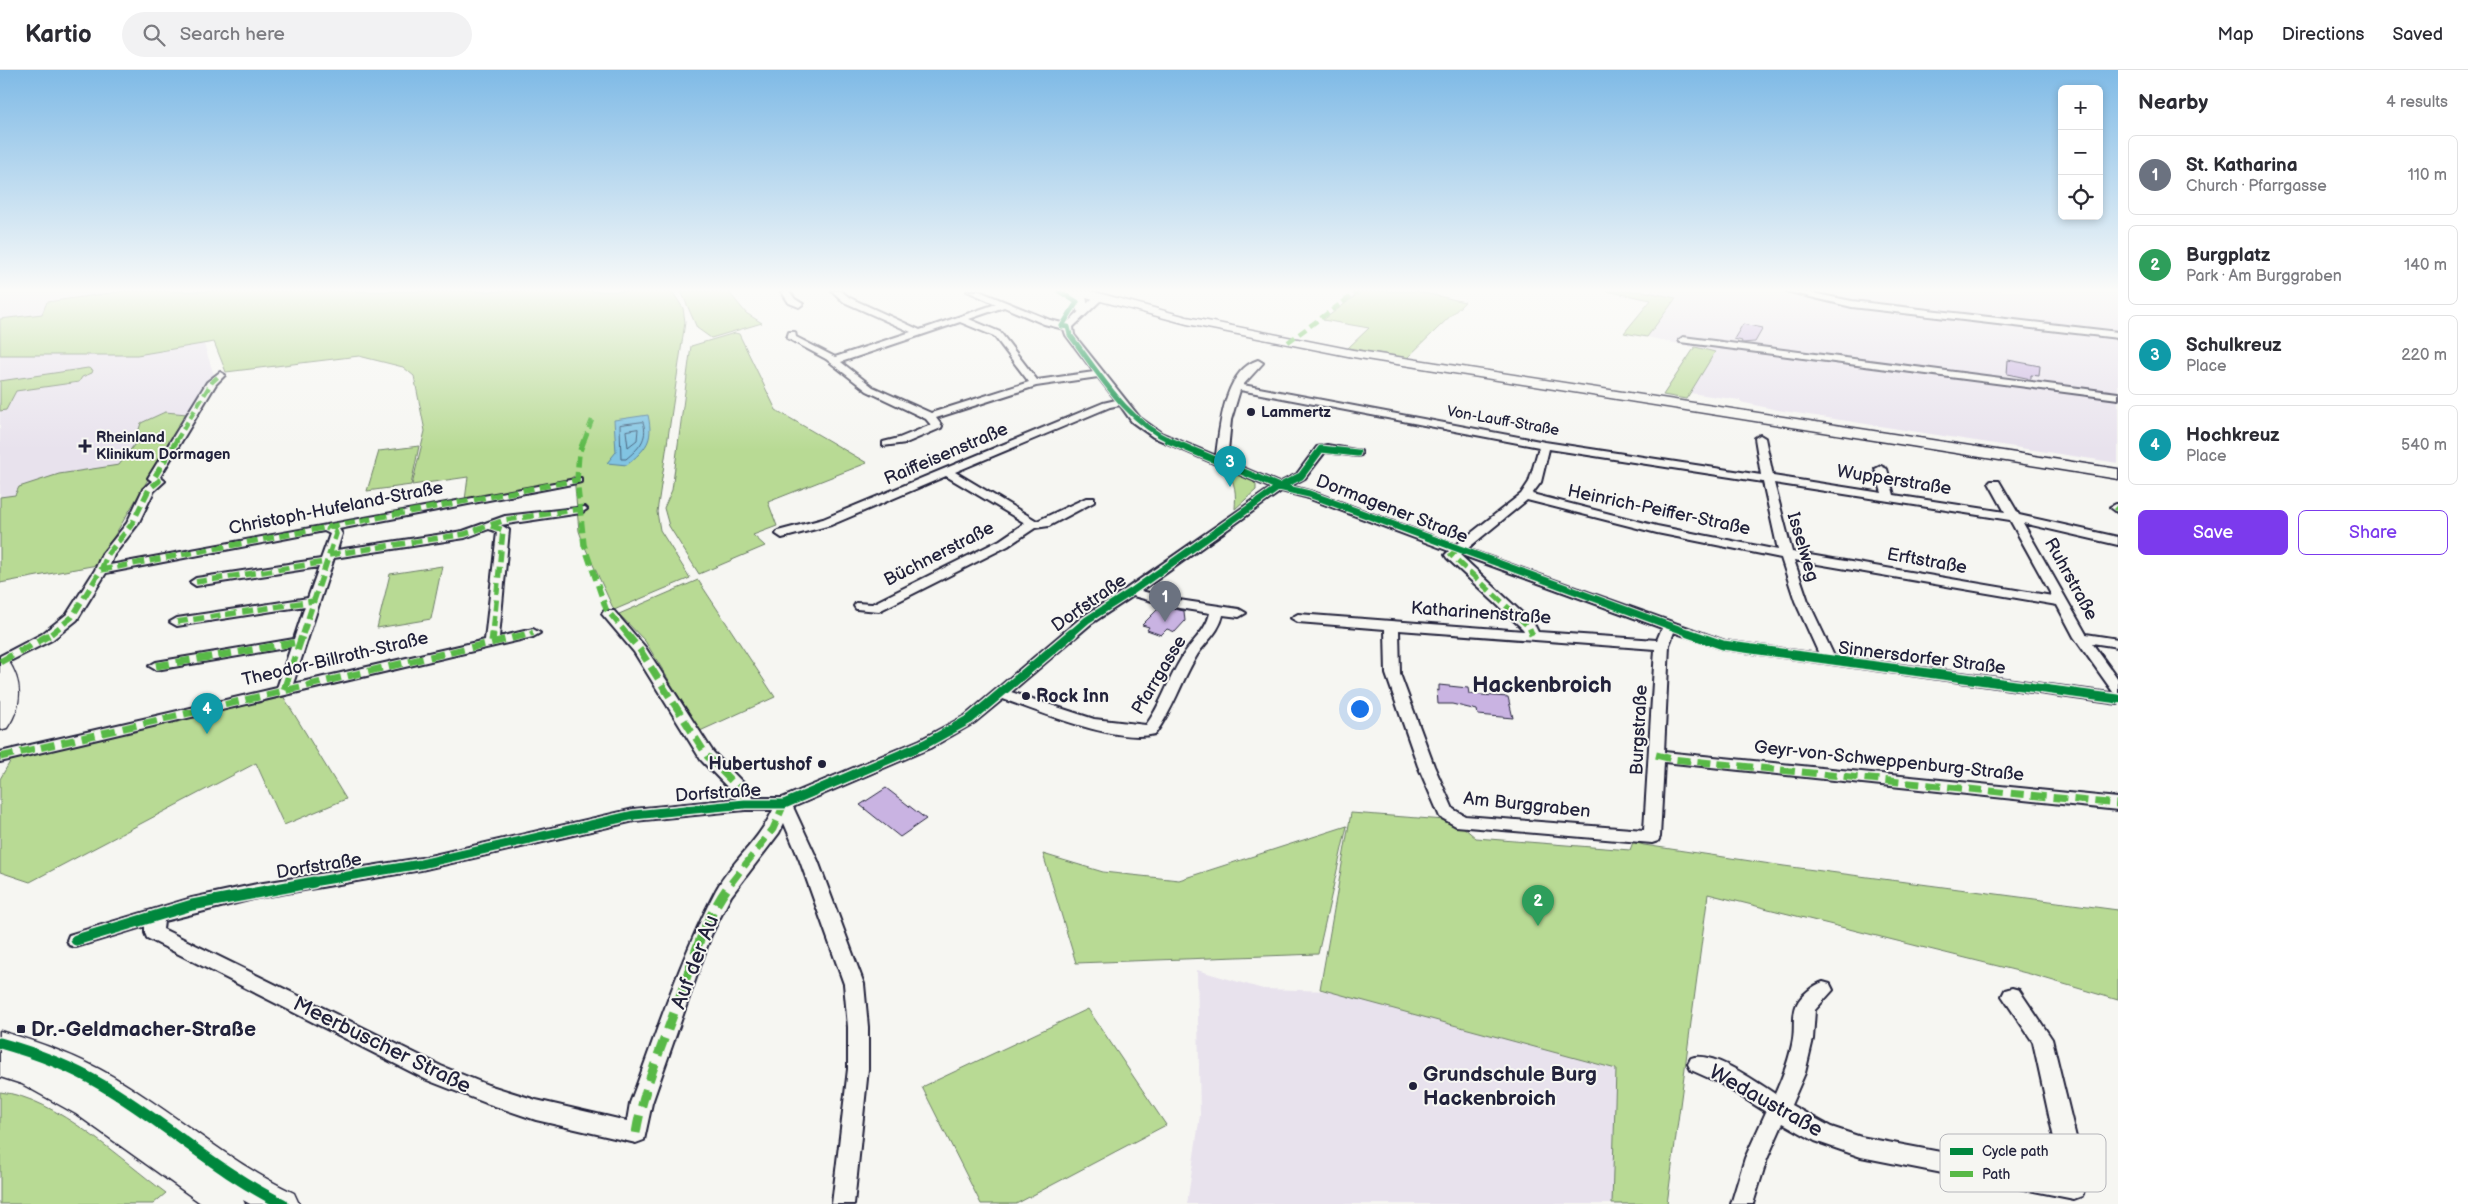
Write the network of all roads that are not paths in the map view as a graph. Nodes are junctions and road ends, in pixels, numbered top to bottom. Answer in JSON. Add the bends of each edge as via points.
{"nodes":[{"id":1,"x":802,"y":344,"type":"edge"},
{"id":2,"x":886,"y":344,"type":"edge"},
{"id":3,"x":1004,"y":344,"type":"edge"},
{"id":4,"x":1077,"y":344,"type":"edge"},
{"id":5,"x":1304,"y":344,"type":"edge"},
{"id":6,"x":1713,"y":344,"type":"edge"},
{"id":7,"x":833,"y":361,"type":"junction"},
{"id":8,"x":1258,"y":363,"type":"dead end"},
{"id":9,"x":1101,"y":374,"type":"junction"},
{"id":10,"x":220,"y":375,"type":"dead end"},
{"id":11,"x":1035,"y":383,"type":"junction"},
{"id":12,"x":1235,"y":386,"type":"junction"},
{"id":13,"x":2118,"y":396,"type":"edge"},
{"id":14,"x":1122,"y":402,"type":"junction"},
{"id":15,"x":930,"y":417,"type":"junction"},
{"id":16,"x":1760,"y":438,"type":"dead end"},
{"id":17,"x":887,"y":444,"type":"dead end"},
{"id":18,"x":1544,"y":445,"type":"junction"},
{"id":19,"x":1357,"y":453,"type":"dead end"},
{"id":20,"x":1221,"y":462,"type":"junction"},
{"id":21,"x":1881,"y":469,"type":"dead end"},
{"id":22,"x":947,"y":472,"type":"junction"},
{"id":23,"x":2118,"y":474,"type":"edge"},
{"id":24,"x":1767,"y":478,"type":"junction"},
{"id":25,"x":577,"y":480,"type":"dead end"},
{"id":26,"x":1995,"y":483,"type":"dead end"},
{"id":27,"x":1279,"y":487,"type":"junction"},
{"id":28,"x":1525,"y":496,"type":"junction"},
{"id":29,"x":1889,"y":497,"type":"junction"},
{"id":30,"x":1090,"y":500,"type":"dead end"},
{"id":31,"x":581,"y":509,"type":"dead end"},
{"id":32,"x":2015,"y":517,"type":"junction"},
{"id":33,"x":1032,"y":525,"type":"junction"},
{"id":34,"x":491,"y":526,"type":"junction"},
{"id":35,"x":326,"y":528,"type":"junction"},
{"id":36,"x":782,"y":534,"type":"dead end"},
{"id":37,"x":2118,"y":541,"type":"edge"},
{"id":38,"x":1457,"y":550,"type":"junction"},
{"id":39,"x":1786,"y":554,"type":"junction"},
{"id":40,"x":327,"y":558,"type":"junction"},
{"id":41,"x":101,"y":570,"type":"junction"},
{"id":42,"x":196,"y":582,"type":"dead end"},
{"id":43,"x":1131,"y":592,"type":"junction"},
{"id":44,"x":313,"y":601,"type":"junction"},
{"id":45,"x":2062,"y":602,"type":"junction"},
{"id":46,"x":861,"y":606,"type":"dead end"},
{"id":47,"x":1217,"y":611,"type":"junction"},
{"id":48,"x":1238,"y":613,"type":"dead end"},
{"id":49,"x":609,"y":614,"type":"dead end"},
{"id":50,"x":1298,"y":618,"type":"dead end"},
{"id":51,"x":177,"y":622,"type":"dead end"},
{"id":52,"x":1392,"y":625,"type":"junction"},
{"id":53,"x":1669,"y":628,"type":"junction"},
{"id":54,"x":533,"y":633,"type":"dead end"},
{"id":55,"x":1532,"y":635,"type":"junction"},
{"id":56,"x":2082,"y":637,"type":"junction"},
{"id":57,"x":299,"y":642,"type":"junction"},
{"id":58,"x":492,"y":642,"type":"junction"},
{"id":59,"x":2118,"y":643,"type":"edge"},
{"id":60,"x":1662,"y":645,"type":"junction"},
{"id":61,"x":1723,"y":645,"type":"joint"},
{"id":62,"x":1829,"y":661,"type":"junction"},
{"id":63,"x":0,"y":662,"type":"edge"},
{"id":64,"x":156,"y":666,"type":"dead end"},
{"id":65,"x":2118,"y":689,"type":"edge"},
{"id":66,"x":284,"y":690,"type":"junction"},
{"id":67,"x":1000,"y":693,"type":"junction"},
{"id":68,"x":2118,"y":699,"type":"edge"},
{"id":69,"x":0,"y":723,"type":"edge"},
{"id":70,"x":1656,"y":755,"type":"junction"},
{"id":71,"x":0,"y":757,"type":"edge"},
{"id":72,"x":745,"y":804,"type":"junction"},
{"id":73,"x":784,"y":804,"type":"junction"},
{"id":74,"x":2118,"y":804,"type":"edge"},
{"id":75,"x":1652,"y":836,"type":"joint"},
{"id":76,"x":155,"y":918,"type":"junction"},
{"id":77,"x":76,"y":940,"type":"dead end"},
{"id":78,"x":1823,"y":990,"type":"dead end"},
{"id":79,"x":2012,"y":996,"type":"dead end"},
{"id":80,"x":0,"y":1043,"type":"edge"},
{"id":81,"x":1698,"y":1064,"type":"dead end"},
{"id":82,"x":0,"y":1065,"type":"edge"},
{"id":83,"x":1779,"y":1109,"type":"junction"},
{"id":84,"x":636,"y":1133,"type":"joint"},
{"id":85,"x":2064,"y":1134,"type":"edge"},
{"id":86,"x":1940,"y":1162,"type":"edge"},
{"id":87,"x":229,"y":1204,"type":"edge"},
{"id":88,"x":283,"y":1204,"type":"edge"},
{"id":89,"x":843,"y":1204,"type":"edge"},
{"id":90,"x":1742,"y":1204,"type":"edge"}],
"edges":[{"from":1,"to":7,"type":"street"},
{"from":2,"to":7,"type":"street"},
{"from":3,"to":11,"type":"street"},
{"from":4,"to":9,"type":"street","name":"Dormagener Straße"},
{"from":5,"to":23,"type":"main road","via":[[1764,420]]},
{"from":6,"to":13,"type":"street"},
{"from":7,"to":15,"type":"street","via":[[870,389]]},
{"from":8,"to":12,"type":"street"},
{"from":9,"to":11,"type":"street"},
{"from":9,"to":14,"type":"street","name":"Dormagener Straße"},
{"from":10,"to":41,"type":"street","via":[[212,382],[154,478],[159,481],[149,489],[135,518],[108,554]]},
{"from":11,"to":15,"type":"street"},
{"from":12,"to":18,"type":"street","name":"Von-Lauff-Straße"},
{"from":12,"to":20,"type":"street","via":[[1228,406]]},
{"from":14,"to":20,"type":"street","name":"Dormagener Straße","via":[[1136,420],[1157,435]]},
{"from":14,"to":22,"type":"street","name":"Raiffeisenstraße","via":[[1107,405]]},
{"from":15,"to":17,"type":"street","via":[[936,426]]},
{"from":16,"to":24,"type":"street","name":"Isselweg"},
{"from":18,"to":24,"type":"street","name":"Von-Lauff-Straße"},
{"from":18,"to":28,"type":"street","via":[[1535,482]]},
{"from":19,"to":27,"type":"street","name":"Dorfstraße","via":[[1320,449],[1301,476]]},
{"from":20,"to":27,"type":"street","name":"Dormagener Straße"},
{"from":21,"to":29,"type":"street"},
{"from":22,"to":33,"type":"street","name":"Büchnerstraße","via":[[1031,521]]},
{"from":22,"to":36,"type":"street","name":"Raiffeisenstraße","via":[[827,522]]},
{"from":24,"to":29,"type":"street","name":"Wupperstraße"},
{"from":24,"to":39,"type":"street","name":"Isselweg"},
{"from":25,"to":35,"type":"street","name":"Christoph-Hufeland-Straße"},
{"from":26,"to":32,"type":"street","name":"Ruhrstraße"},
{"from":27,"to":38,"type":"street","name":"Dormagener Straße","via":[[1309,494]]},
{"from":27,"to":43,"type":"street","name":"Dorfstraße"},
{"from":28,"to":38,"type":"street"},
{"from":28,"to":39,"type":"street","name":"Heinrich-Peiffer-Straße","via":[[1676,535]]},
{"from":29,"to":32,"type":"street","name":"Wupperstraße"},
{"from":30,"to":33,"type":"street","name":"Büchnerstraße","via":[[1045,523]]},
{"from":31,"to":34,"type":"street","via":[[505,520]]},
{"from":32,"to":37,"type":"street","name":"Wupperstraße"},
{"from":32,"to":45,"type":"street","name":"Ruhrstraße"},
{"from":33,"to":46,"type":"street","name":"Büchnerstraße","via":[[1004,543],[874,608]]},
{"from":34,"to":40,"type":"street","via":[[465,534]]},
{"from":34,"to":58,"type":"street","via":[[503,530]]},
{"from":35,"to":40,"type":"street","via":[[336,534]]},
{"from":35,"to":41,"type":"street","name":"Christoph-Hufeland-Straße"},
{"from":38,"to":53,"type":"street","name":"Dormagener Straße"},
{"from":38,"to":55,"type":"street","via":[[1451,554],[1529,627]]},
{"from":39,"to":45,"type":"street","name":"Erftstraße"},
{"from":39,"to":62,"type":"street","name":"Isselweg","via":[[1794,582]]},
{"from":40,"to":42,"type":"street"},
{"from":40,"to":44,"type":"street"},
{"from":41,"to":63,"type":"street","via":[[72,617],[47,637]]},
{"from":43,"to":47,"type":"street"},
{"from":43,"to":67,"type":"street","name":"Dorfstraße","via":[[1063,638]]},
{"from":44,"to":51,"type":"street"},
{"from":44,"to":57,"type":"street"},
{"from":45,"to":56,"type":"street","name":"Ruhrstraße"},
{"from":47,"to":48,"type":"street"},
{"from":47,"to":67,"type":"street","name":"Pfarrgasse","via":[[1215,626],[1194,649],[1150,730],[1134,731],[1110,726]]},
{"from":49,"to":72,"type":"street","via":[[640,650],[707,756],[742,792]]},
{"from":50,"to":52,"type":"street","name":"Katharinenstraße"},
{"from":52,"to":55,"type":"street","name":"Katharinenstraße"},
{"from":52,"to":75,"type":"street","name":"Am Burggraben","via":[[1393,674],[1446,813],[1462,822]]},
{"from":53,"to":60,"type":"street","name":"Burgstraße"},
{"from":53,"to":61,"type":"street","name":"Dormagener Straße"},
{"from":54,"to":58,"type":"street","name":"Theodor-Billroth-Straße"},
{"from":55,"to":60,"type":"street","name":"Katharinenstraße"},
{"from":56,"to":59,"type":"street"},
{"from":56,"to":65,"type":"street","name":"Ruhrstraße"},
{"from":57,"to":64,"type":"street"},
{"from":57,"to":66,"type":"street"},
{"from":58,"to":66,"type":"street","name":"Theodor-Billroth-Straße"},
{"from":60,"to":70,"type":"street","name":"Burgstraße"},
{"from":61,"to":62,"type":"street","name":"Sinnersdorfer Straße"},
{"from":62,"to":68,"type":"street","name":"Sinnersdorfer Straße"},
{"from":63,"to":69,"type":"main road","via":[[8,672],[11,688]]},
{"from":66,"to":71,"type":"street","name":"Theodor-Billroth-Straße"},
{"from":67,"to":73,"type":"street","name":"Dorfstraße","via":[[970,719],[926,744]]},
{"from":70,"to":74,"type":"street","name":"Geyr-von-Schweppenburg-Straße","via":[[1694,762]]},
{"from":70,"to":75,"type":"street","name":"Burgstraße"},
{"from":72,"to":73,"type":"street","name":"Dorfstraße"},
{"from":72,"to":76,"type":"street","name":"Dorfstraße","via":[[634,815],[421,864],[257,891],[192,905]]},
{"from":73,"to":84,"type":"street","name":"Auf der Au","via":[[773,829],[724,892],[702,935],[640,1103]]},
{"from":73,"to":89,"type":"street","via":[[809,861],[854,984],[858,1069]]},
{"from":76,"to":77,"type":"street","name":"Dorfstraße"},
{"from":76,"to":84,"type":"street","name":"Meerbuscher Straße","via":[[154,933],[434,1073],[536,1110]]},
{"from":78,"to":83,"type":"street","via":[[1805,1007],[1803,1039],[1795,1072]]},
{"from":79,"to":85,"type":"street","name":"Wedaustraße","via":[[2042,1039]]},
{"from":80,"to":88,"type":"main road","via":[[52,1060],[113,1092],[204,1157]]},
{"from":81,"to":83,"type":"street","name":"Wedaustraße","via":[[1719,1072]]},
{"from":82,"to":87,"type":"main road","via":[[35,1076],[92,1108]]},
{"from":83,"to":86,"type":"street","name":"Wedaustraße","via":[[1834,1139]]},
{"from":83,"to":90,"type":"street","via":[[1756,1158]]}]}
